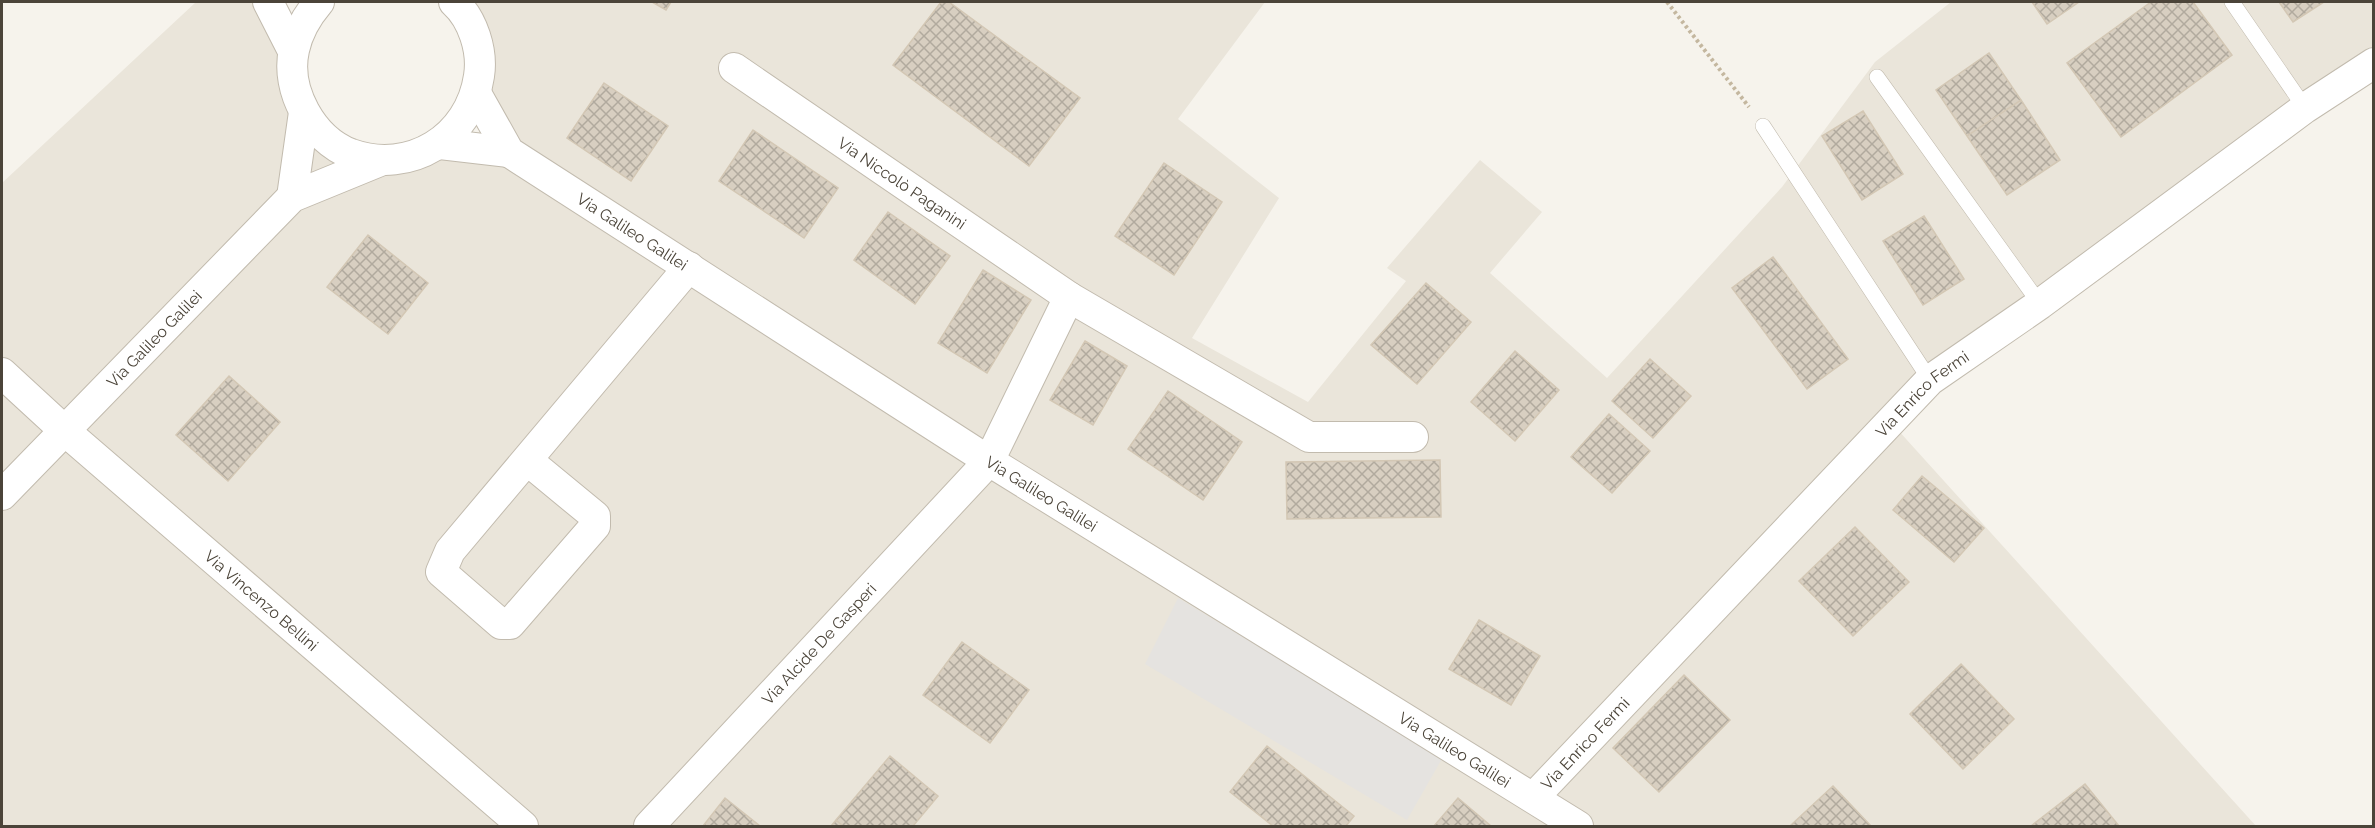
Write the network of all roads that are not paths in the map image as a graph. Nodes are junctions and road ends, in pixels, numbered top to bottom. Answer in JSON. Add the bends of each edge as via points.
{"nodes":[{"id":1,"x":268,"y":2,"type":"edge"},
{"id":2,"x":319,"y":2,"type":"edge"},
{"id":3,"x":454,"y":2,"type":"edge"},
{"id":4,"x":485,"y":2,"type":"edge"},
{"id":5,"x":2232,"y":2,"type":"edge"},
{"id":6,"x":475,"y":34,"type":"junction"},
{"id":7,"x":293,"y":51,"type":"junction"},
{"id":8,"x":2373,"y":63,"type":"edge"},
{"id":9,"x":734,"y":68,"type":"dead end"},
{"id":10,"x":1877,"y":76,"type":"dead end"},
{"id":11,"x":477,"y":95,"type":"junction"},
{"id":12,"x":2305,"y":108,"type":"junction"},
{"id":13,"x":304,"y":112,"type":"junction"},
{"id":14,"x":1763,"y":126,"type":"road end"},
{"id":15,"x":440,"y":144,"type":"junction"},
{"id":16,"x":509,"y":152,"type":"junction"},
{"id":17,"x":380,"y":161,"type":"junction"},
{"id":18,"x":292,"y":197,"type":"junction"},
{"id":19,"x":689,"y":267,"type":"junction"},
{"id":20,"x":1070,"y":297,"type":"junction"},
{"id":21,"x":2040,"y":304,"type":"junction"},
{"id":22,"x":2,"y":373,"type":"edge"},
{"id":23,"x":1930,"y":380,"type":"junction"},
{"id":24,"x":65,"y":431,"type":"junction"},
{"id":25,"x":1413,"y":437,"type":"dead end"},
{"id":26,"x":527,"y":460,"type":"junction"},
{"id":27,"x":989,"y":461,"type":"junction"},
{"id":28,"x":2,"y":495,"type":"edge"},
{"id":29,"x":1534,"y":797,"type":"junction"},
{"id":30,"x":523,"y":826,"type":"edge"},
{"id":31,"x":649,"y":826,"type":"edge"},
{"id":32,"x":1578,"y":826,"type":"edge"}],
"edges":[{"from":1,"to":7,"type":"street","name":"Via Galileo Galilei"},
{"from":2,"to":7,"type":"street","name":"Via Galileo Galilei","via":[[303,21]]},
{"from":3,"to":6,"type":"street","name":"Via Galileo Galilei"},
{"from":4,"to":6,"type":"street","name":"Via Galileo Galilei"},
{"from":5,"to":12,"type":"lane"},
{"from":6,"to":11,"type":"street","name":"Via Galileo Galilei","via":[[481,65]]},
{"from":7,"to":13,"type":"street","name":"Via Galileo Galilei","via":[[293,82]]},
{"from":8,"to":12,"type":"street","name":"Via Enrico Fermi"},
{"from":9,"to":20,"type":"street","name":"Via Niccolò Paganini"},
{"from":10,"to":21,"type":"lane"},
{"from":11,"to":15,"type":"street","name":"Via Galileo Galilei","via":[[462,123]]},
{"from":11,"to":16,"type":"street","name":"Via Galileo Galilei"},
{"from":12,"to":21,"type":"street","name":"Via Enrico Fermi"},
{"from":13,"to":17,"type":"street","name":"Via Galileo Galilei","via":[[332,142],[350,153]]},
{"from":13,"to":18,"type":"street","name":"Via Galileo Galilei"},
{"from":14,"to":23,"type":"lane"},
{"from":15,"to":16,"type":"street","name":"Via Galileo Galilei"},
{"from":15,"to":17,"type":"street","name":"Via Galileo Galilei","via":[[411,158]]},
{"from":16,"to":19,"type":"street","name":"Via Galileo Galilei"},
{"from":17,"to":18,"type":"street","name":"Via Galileo Galilei"},
{"from":18,"to":24,"type":"street","name":"Via Galileo Galilei"},
{"from":19,"to":26,"type":"street"},
{"from":19,"to":27,"type":"street","name":"Via Galileo Galilei"},
{"from":20,"to":25,"type":"street","name":"Via Niccolò Paganini","via":[[1309,437]]},
{"from":20,"to":27,"type":"street"},
{"from":21,"to":23,"type":"street","name":"Via Enrico Fermi"},
{"from":22,"to":24,"type":"street","name":"Via Vincenzo Bellini"},
{"from":23,"to":29,"type":"street","name":"Via Enrico Fermi"},
{"from":24,"to":28,"type":"street","name":"Via Galileo Galilei"},
{"from":24,"to":30,"type":"street","name":"Via Vincenzo Bellini"},
{"from":26,"to":26,"type":"street","via":[[595,516],[595,526],[510,624],[501,624],[441,572],[450,551]]},
{"from":27,"to":29,"type":"street","name":"Via Galileo Galilei"},
{"from":27,"to":31,"type":"street","name":"Via Alcide De Gasperi"},
{"from":29,"to":32,"type":"street","name":"Via Galileo Galilei"}]}
